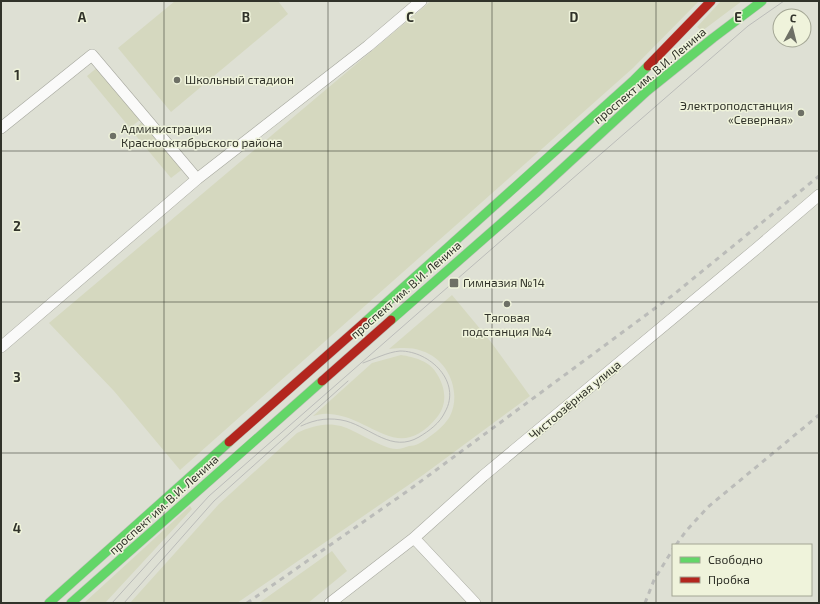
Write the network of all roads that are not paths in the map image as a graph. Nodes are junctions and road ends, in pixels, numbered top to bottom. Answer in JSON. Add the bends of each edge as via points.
{"nodes":[{"id":1,"x":421,"y":1,"type":"edge"},
{"id":2,"x":711,"y":1,"type":"edge"},
{"id":3,"x":762,"y":1,"type":"edge"},
{"id":4,"x":1,"y":128,"type":"edge"},
{"id":5,"x":196,"y":180,"type":"junction"},
{"id":6,"x":819,"y":195,"type":"edge"},
{"id":7,"x":1,"y":347,"type":"edge"},
{"id":8,"x":414,"y":538,"type":"junction"},
{"id":9,"x":49,"y":603,"type":"edge"},
{"id":10,"x":71,"y":603,"type":"edge"},
{"id":11,"x":330,"y":603,"type":"edge"},
{"id":12,"x":475,"y":603,"type":"edge"}],
"edges":[{"from":1,"to":5,"type":"street","via":[[368,46]]},
{"from":2,"to":9,"type":"main road","name":"проспект им. В.И. Ленина","via":[[628,85]]},
{"from":3,"to":10,"type":"main road","name":"проспект им. В.И. Ленина","via":[[712,38],[647,92]]},
{"from":4,"to":5,"type":"street","via":[[92,55]]},
{"from":5,"to":7,"type":"street"},
{"from":6,"to":8,"type":"street","name":"Чистоозёрная улица","via":[[483,476]]},
{"from":8,"to":11,"type":"street","name":"Чистоозёрная улица"},
{"from":8,"to":12,"type":"street"}]}
